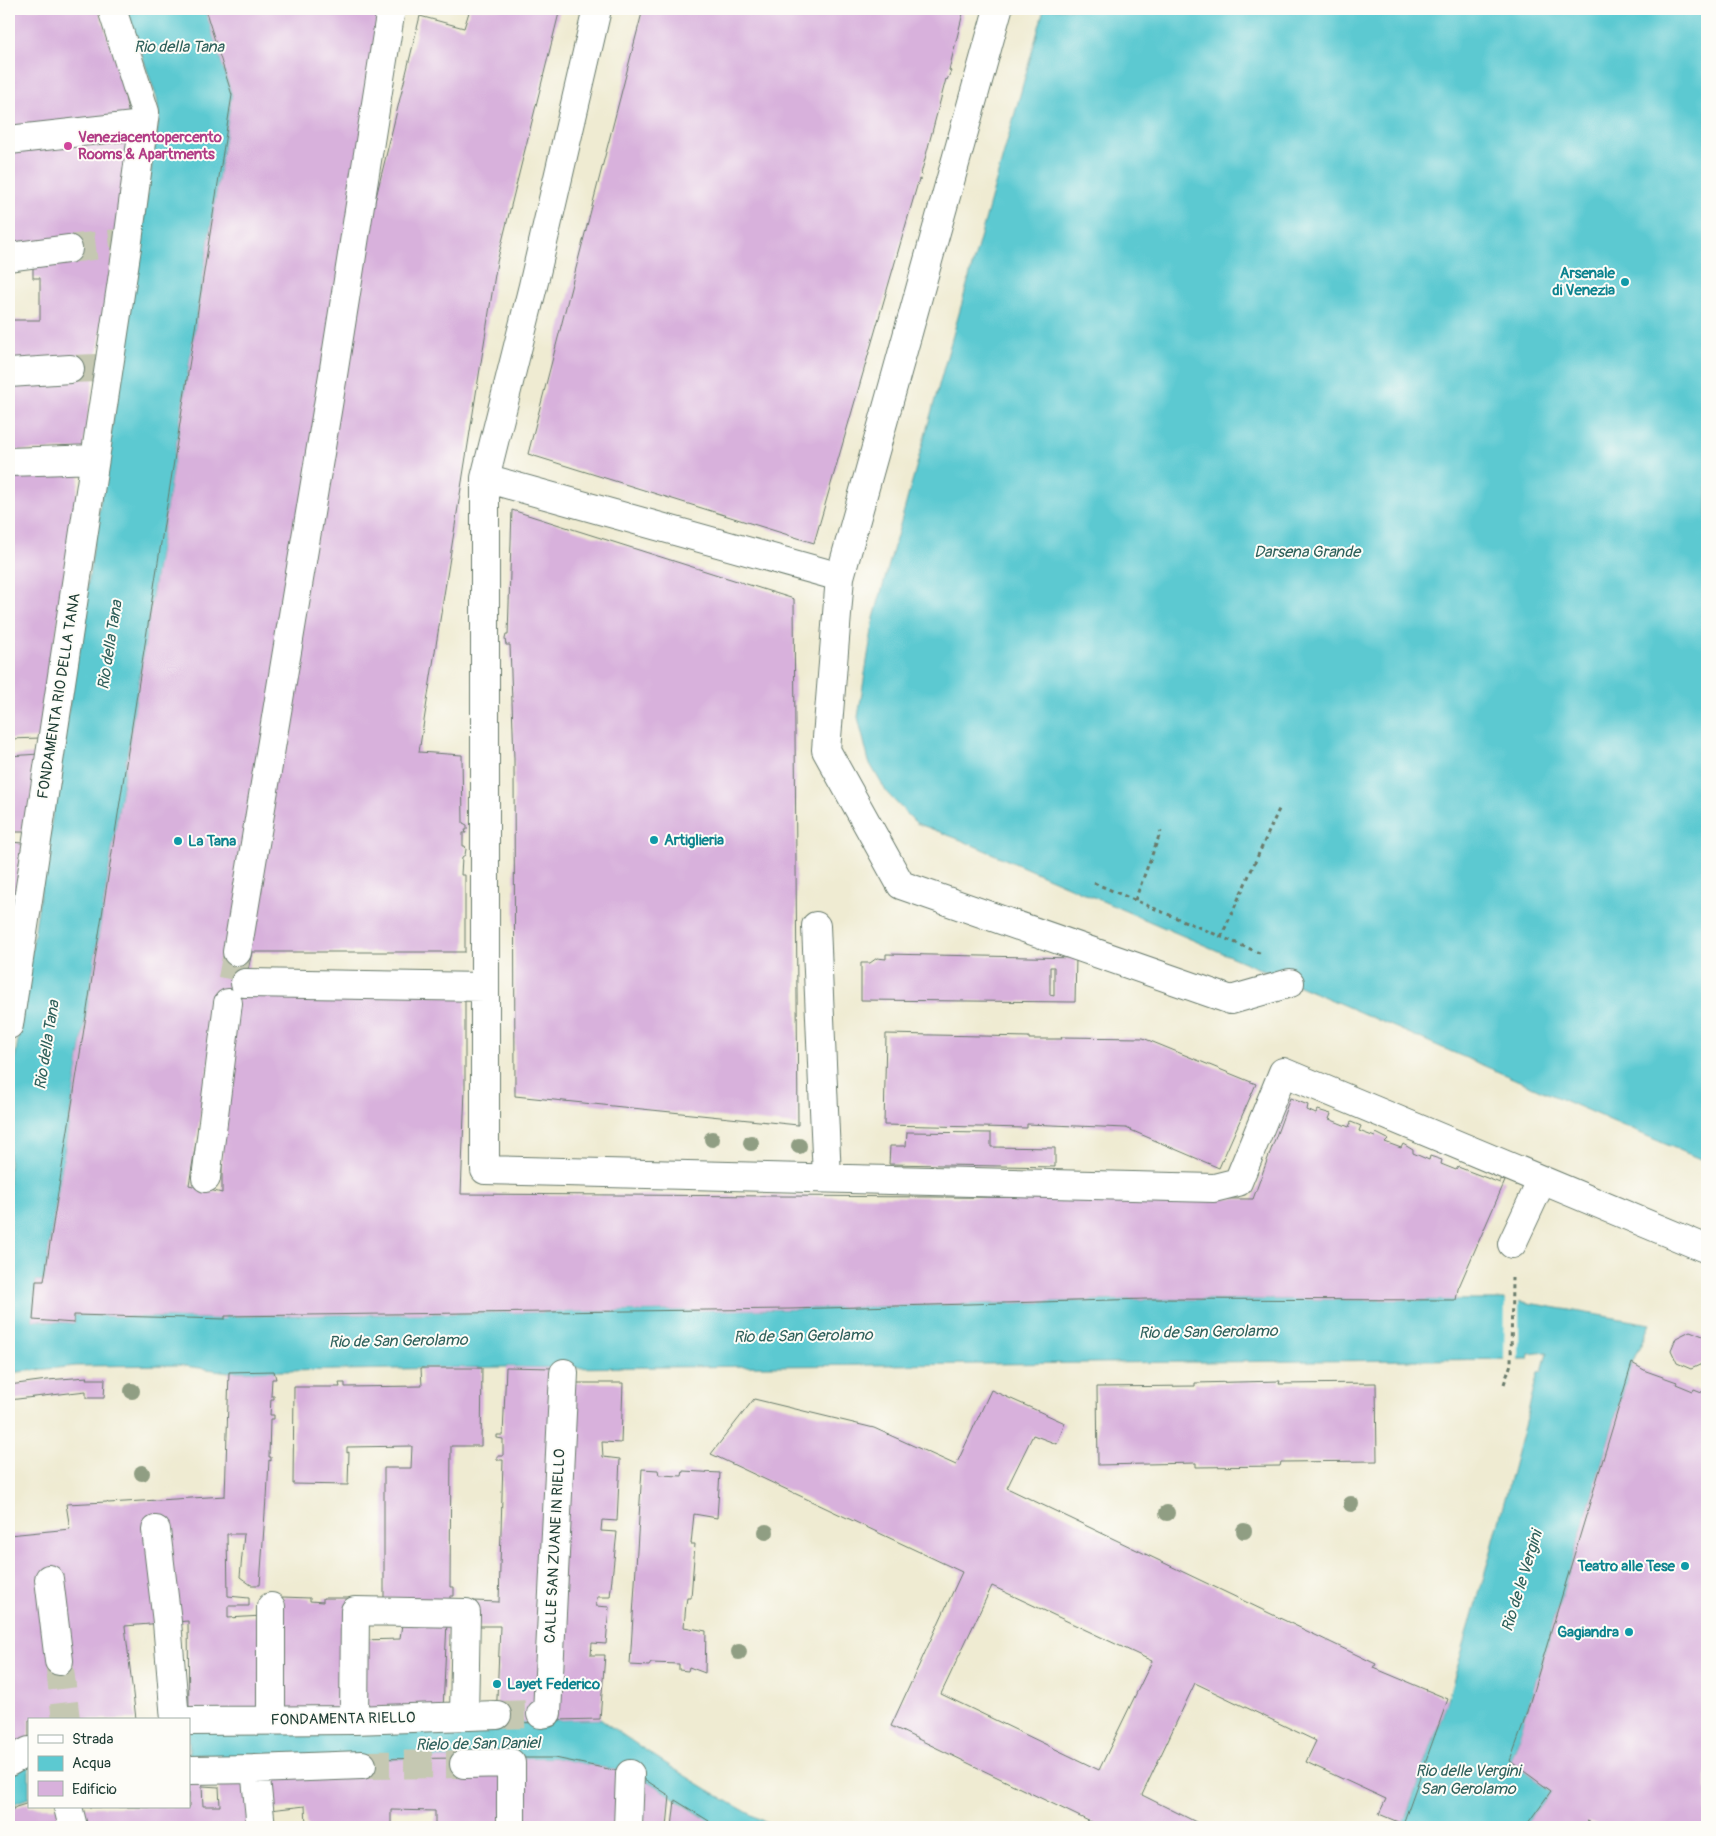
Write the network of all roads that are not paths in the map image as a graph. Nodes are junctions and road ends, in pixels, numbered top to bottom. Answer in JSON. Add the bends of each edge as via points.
{"nodes":[{"id":1,"x":112,"y":9,"type":"edge"},
{"id":2,"x":391,"y":9,"type":"edge"},
{"id":3,"x":597,"y":9,"type":"edge"},
{"id":4,"x":998,"y":9,"type":"edge"},
{"id":5,"x":143,"y":125,"type":"junction"},
{"id":6,"x":9,"y":140,"type":"edge"},
{"id":7,"x":68,"y":249,"type":"tunnel mouth"},
{"id":8,"x":9,"y":257,"type":"edge"},
{"id":9,"x":70,"y":370,"type":"tunnel mouth"},
{"id":10,"x":9,"y":372,"type":"edge"},
{"id":11,"x":95,"y":459,"type":"junction"},
{"id":12,"x":9,"y":462,"type":"edge"},
{"id":13,"x":485,"y":478,"type":"junction"},
{"id":14,"x":840,"y":577,"type":"junction"},
{"id":15,"x":816,"y":926,"type":"dead end"},
{"id":16,"x":236,"y":952,"type":"tunnel mouth"},
{"id":17,"x":1290,"y":983,"type":"dead end"},
{"id":18,"x":484,"y":987,"type":"junction"},
{"id":19,"x":10,"y":1015,"type":"edge"},
{"id":20,"x":206,"y":1178,"type":"dead end"},
{"id":21,"x":827,"y":1178,"type":"junction"},
{"id":22,"x":1542,"y":1180,"type":"junction"},
{"id":23,"x":1512,"y":1244,"type":"dead end"},
{"id":24,"x":1707,"y":1249,"type":"edge"},
{"id":25,"x":564,"y":1373,"type":"dead end"},
{"id":26,"x":156,"y":1530,"type":"dead end"},
{"id":27,"x":49,"y":1579,"type":"dead end"},
{"id":28,"x":271,"y":1607,"type":"dead end"},
{"id":29,"x":60,"y":1661,"type":"tunnel mouth"},
{"id":30,"x":541,"y":1714,"type":"dead end"},
{"id":31,"x":497,"y":1715,"type":"tunnel mouth"},
{"id":32,"x":464,"y":1716,"type":"junction"},
{"id":33,"x":175,"y":1718,"type":"edge"},
{"id":34,"x":190,"y":1720,"type":"edge"},
{"id":35,"x":271,"y":1720,"type":"junction"},
{"id":36,"x":354,"y":1720,"type":"junction"},
{"id":37,"x":28,"y":1752,"type":"edge"},
{"id":38,"x":9,"y":1762,"type":"edge"},
{"id":39,"x":362,"y":1764,"type":"tunnel mouth"},
{"id":40,"x":464,"y":1764,"type":"tunnel mouth"},
{"id":41,"x":190,"y":1770,"type":"edge"},
{"id":42,"x":255,"y":1770,"type":"junction"},
{"id":43,"x":630,"y":1774,"type":"dead end"},
{"id":44,"x":68,"y":1808,"type":"edge"},
{"id":45,"x":73,"y":1827,"type":"edge"},
{"id":46,"x":261,"y":1827,"type":"edge"},
{"id":47,"x":511,"y":1827,"type":"edge"},
{"id":48,"x":628,"y":1827,"type":"edge"}],
"edges":[{"from":1,"to":5,"type":"street","name":"FONDAMENTA RIO DELLA TANA","via":[[145,112]]},
{"from":2,"to":16,"type":"street"},
{"from":3,"to":13,"type":"street"},
{"from":4,"to":14,"type":"street"},
{"from":5,"to":6,"type":"street"},
{"from":5,"to":11,"type":"street","name":"FONDAMENTA RIO DELLA TANA","via":[[103,368]]},
{"from":7,"to":8,"type":"street"},
{"from":9,"to":10,"type":"street"},
{"from":11,"to":12,"type":"street"},
{"from":11,"to":19,"type":"street","name":"FONDAMENTA RIO DELLA TANA"},
{"from":13,"to":14,"type":"street"},
{"from":13,"to":18,"type":"street"},
{"from":14,"to":17,"type":"street","via":[[826,750],[901,885],[1231,1000]]},
{"from":15,"to":21,"type":"street"},
{"from":18,"to":20,"type":"street","via":[[237,993]]},
{"from":18,"to":21,"type":"street","via":[[485,1170]]},
{"from":21,"to":22,"type":"street","via":[[1214,1188],[1238,1182],[1284,1072]]},
{"from":22,"to":23,"type":"street"},
{"from":22,"to":24,"type":"street"},
{"from":25,"to":30,"type":"street","name":"CALLE SAN ZUANE IN RIELLO","via":[[547,1713]]},
{"from":26,"to":33,"type":"street"},
{"from":27,"to":29,"type":"street"},
{"from":28,"to":35,"type":"street"},
{"from":31,"to":32,"type":"street","name":"FONDAMENTA RIELLO"},
{"from":32,"to":36,"type":"street","name":"FONDAMENTA RIELLO"},
{"from":32,"to":36,"type":"street","via":[[466,1614],[355,1611]]},
{"from":34,"to":35,"type":"street","name":"FONDAMENTA RIELLO"},
{"from":35,"to":36,"type":"street","name":"FONDAMENTA RIELLO"},
{"from":37,"to":38,"type":"street"},
{"from":39,"to":42,"type":"street"},
{"from":40,"to":47,"type":"street","via":[[511,1763]]},
{"from":41,"to":42,"type":"street"},
{"from":42,"to":46,"type":"street"},
{"from":43,"to":48,"type":"street"},
{"from":44,"to":45,"type":"street"}]}
